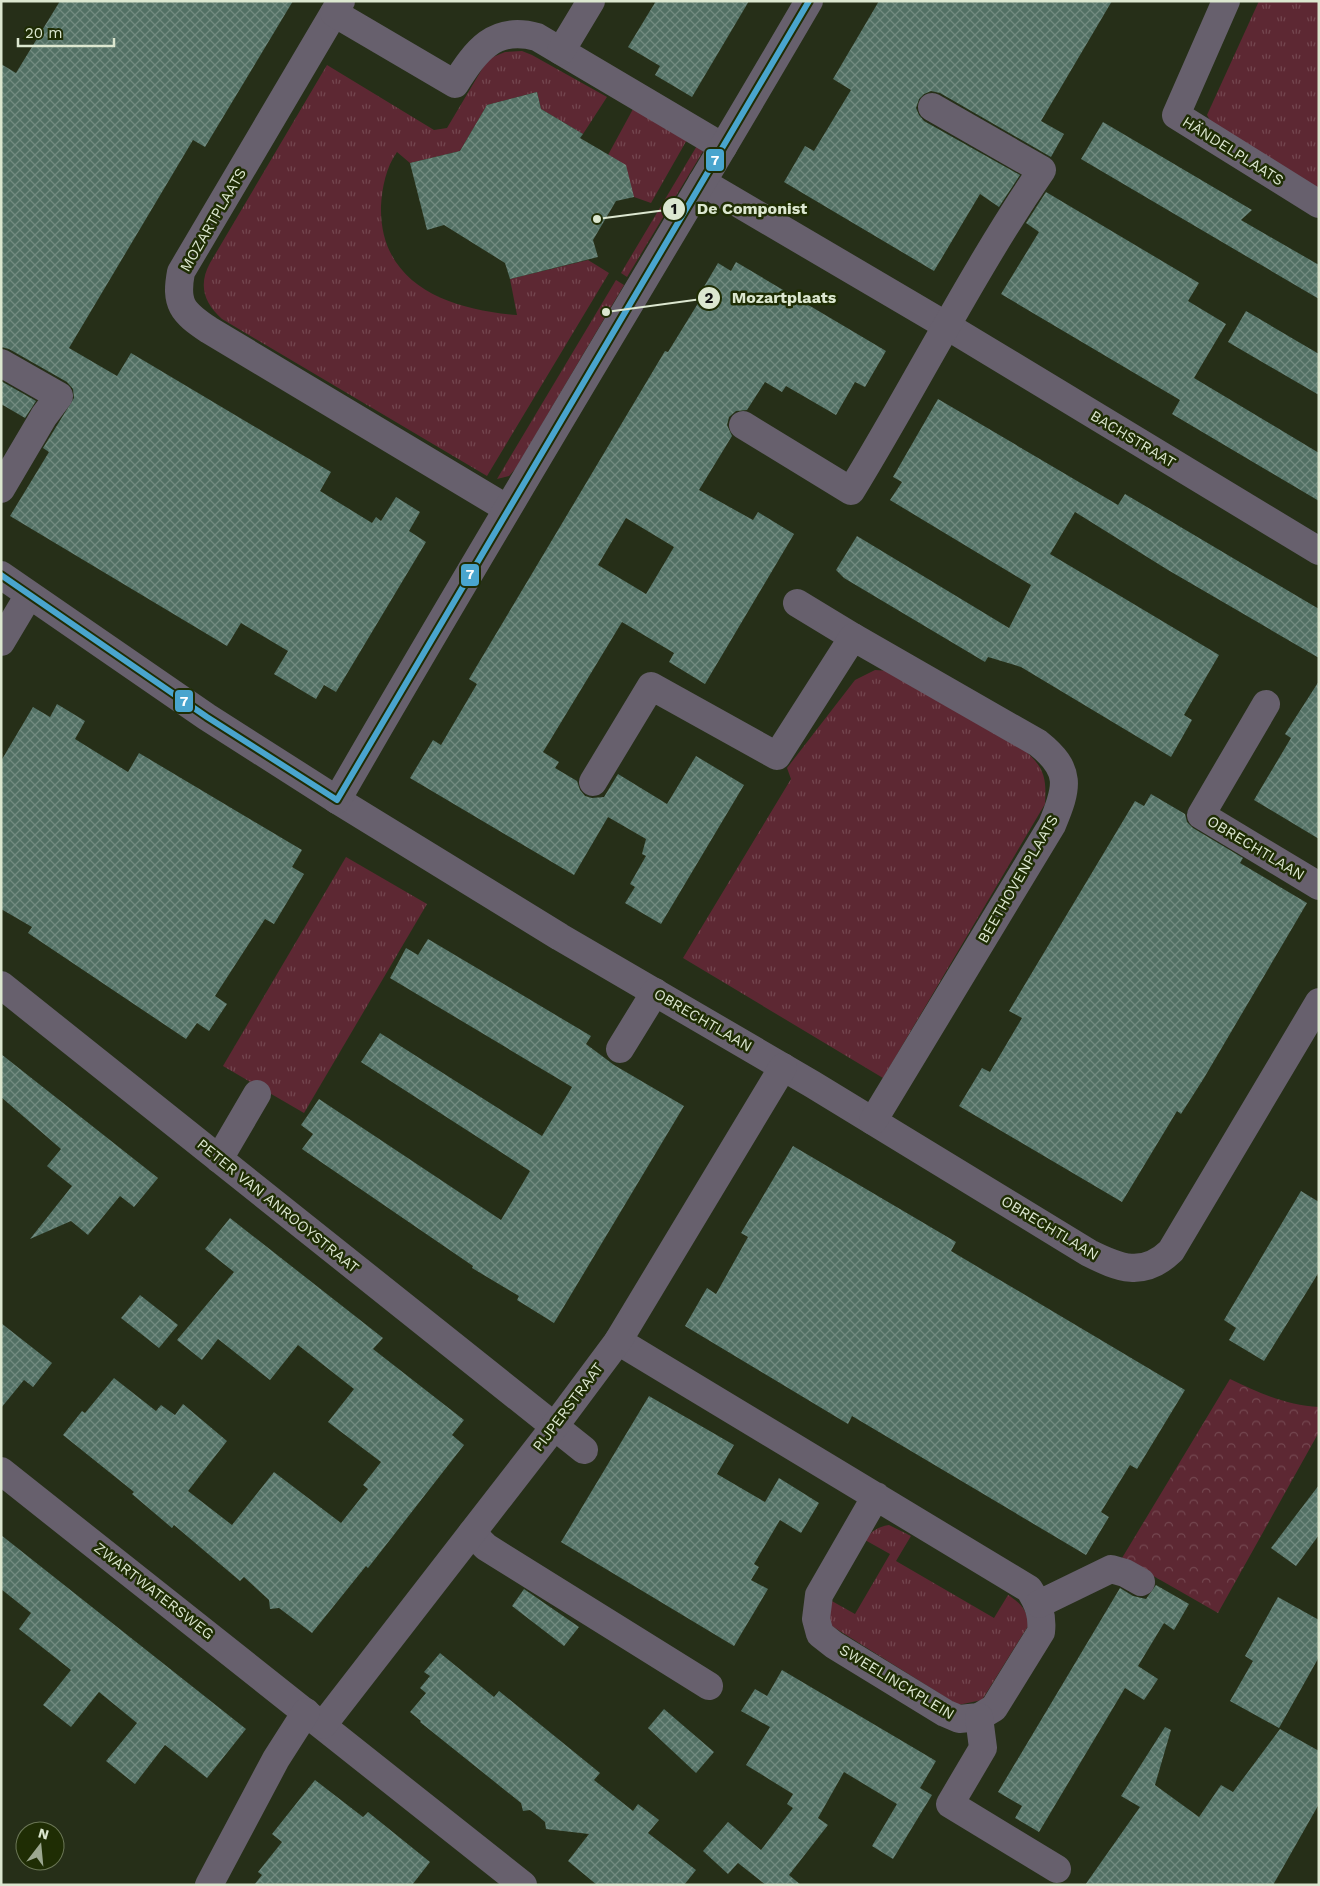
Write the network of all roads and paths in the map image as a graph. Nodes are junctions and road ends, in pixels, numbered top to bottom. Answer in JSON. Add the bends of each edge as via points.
{"nodes":[{"id":1,"x":590,"y":1,"type":"edge"},
{"id":2,"x":809,"y":1,"type":"edge"},
{"id":3,"x":1226,"y":1,"type":"edge"},
{"id":4,"x":337,"y":7,"type":"edge"},
{"id":5,"x":561,"y":51,"type":"junction"},
{"id":6,"x":932,"y":107,"type":"dead end"},
{"id":7,"x":724,"y":147,"type":"junction"},
{"id":8,"x":702,"y":182,"type":"junction"},
{"id":9,"x":1319,"y":204,"type":"edge"},
{"id":10,"x":947,"y":326,"type":"junction"},
{"id":11,"x":1,"y":363,"type":"edge"},
{"id":12,"x":743,"y":425,"type":"dead end"},
{"id":13,"x":1,"y":489,"type":"edge"},
{"id":14,"x":506,"y":508,"type":"junction"},
{"id":15,"x":1319,"y":552,"type":"edge"},
{"id":16,"x":1,"y":575,"type":"edge"},
{"id":17,"x":28,"y":594,"type":"junction"},
{"id":18,"x":797,"y":602,"type":"dead end"},
{"id":19,"x":853,"y":637,"type":"junction"},
{"id":20,"x":1,"y":642,"type":"edge"},
{"id":21,"x":1266,"y":704,"type":"dead end"},
{"id":22,"x":593,"y":782,"type":"dead end"},
{"id":23,"x":337,"y":800,"type":"junction"},
{"id":24,"x":1319,"y":886,"type":"edge"},
{"id":25,"x":1,"y":985,"type":"edge"},
{"id":26,"x":655,"y":992,"type":"junction"},
{"id":27,"x":1319,"y":1002,"type":"edge"},
{"id":28,"x":620,"y":1049,"type":"dead end"},
{"id":29,"x":783,"y":1067,"type":"junction"},
{"id":30,"x":257,"y":1094,"type":"dead end"},
{"id":31,"x":873,"y":1121,"type":"junction"},
{"id":32,"x":219,"y":1159,"type":"junction"},
{"id":33,"x":618,"y":1340,"type":"junction"},
{"id":34,"x":554,"y":1427,"type":"junction"},
{"id":35,"x":584,"y":1450,"type":"dead end"},
{"id":36,"x":1,"y":1471,"type":"edge"},
{"id":37,"x":876,"y":1496,"type":"junction"},
{"id":38,"x":472,"y":1533,"type":"junction"},
{"id":39,"x":1141,"y":1582,"type":"dead end"},
{"id":40,"x":1039,"y":1604,"type":"junction"},
{"id":41,"x":709,"y":1686,"type":"dead end"},
{"id":42,"x":979,"y":1717,"type":"junction"},
{"id":43,"x":314,"y":1719,"type":"junction"},
{"id":44,"x":1057,"y":1869,"type":"dead end"},
{"id":45,"x":209,"y":1885,"type":"edge"},
{"id":46,"x":522,"y":1885,"type":"edge"}],
"edges":[{"from":1,"to":5,"type":"street"},
{"from":2,"to":7,"type":"street"},
{"from":3,"to":9,"type":"street","name":"HÄNDELPLAATS","via":[[1176,115]]},
{"from":4,"to":5,"type":"street","name":"MOZARTPLAATS","via":[[454,84],[472,57],[505,33],[521,32],[537,37]]},
{"from":4,"to":14,"type":"street","name":"MOZARTPLAATS","via":[[181,272],[177,291],[183,308],[208,330]]},
{"from":5,"to":7,"type":"street","name":"MOZARTPLAATS"},
{"from":6,"to":10,"type":"street","via":[[1042,170]]},
{"from":7,"to":8,"type":"street"},
{"from":8,"to":10,"type":"street","name":"BACHSTRAAT"},
{"from":8,"to":14,"type":"street"},
{"from":10,"to":12,"type":"street","via":[[851,491]]},
{"from":10,"to":15,"type":"street","name":"BACHSTRAAT"},
{"from":11,"to":13,"type":"street","via":[[58,396]]},
{"from":14,"to":23,"type":"street"},
{"from":16,"to":17,"type":"street","name":"OBRECHTLAAN"},
{"from":17,"to":20,"type":"street"},
{"from":17,"to":23,"type":"street","name":"OBRECHTLAAN","via":[[207,717]]},
{"from":18,"to":19,"type":"street","name":"BEETHOVENPLAATS"},
{"from":19,"to":22,"type":"street","via":[[777,756],[651,686]]},
{"from":19,"to":31,"type":"street","name":"BEETHOVENPLAATS","via":[[1038,743],[1058,761],[1065,784],[1052,824]]},
{"from":21,"to":24,"type":"street","name":"OBRECHTLAAN","via":[[1202,815]]},
{"from":23,"to":26,"type":"street","name":"OBRECHTLAAN"},
{"from":25,"to":32,"type":"street","name":"PETER VAN ANROOYSTRAAT"},
{"from":26,"to":28,"type":"street"},
{"from":26,"to":29,"type":"street","name":"OBRECHTLAAN"},
{"from":27,"to":31,"type":"street","name":"OBRECHTLAAN","via":[[1171,1251],[1148,1266],[1119,1266],[1089,1253]]},
{"from":29,"to":31,"type":"street","name":"OBRECHTLAAN"},
{"from":29,"to":33,"type":"street","name":"PIJPERSTRAAT"},
{"from":30,"to":32,"type":"street"},
{"from":32,"to":34,"type":"street","name":"PETER VAN ANROOYSTRAAT"},
{"from":33,"to":34,"type":"street","name":"PIJPERSTRAAT"},
{"from":33,"to":37,"type":"street"},
{"from":34,"to":35,"type":"street","name":"PETER VAN ANROOYSTRAAT"},
{"from":34,"to":38,"type":"street","name":"PIJPERSTRAAT"},
{"from":36,"to":43,"type":"street","name":"ZWARTWATERSWEG"},
{"from":37,"to":40,"type":"street","via":[[1030,1589]]},
{"from":37,"to":42,"type":"street","name":"SWEELINCKPLEIN","via":[[819,1596],[816,1608],[820,1634],[945,1713],[959,1719]]},
{"from":38,"to":41,"type":"street","via":[[486,1547]]},
{"from":38,"to":43,"type":"street","name":"PIJPERSTRAAT"},
{"from":39,"to":40,"type":"street","via":[[1111,1569]]},
{"from":40,"to":42,"type":"street","via":[[1042,1632],[994,1708]]},
{"from":42,"to":44,"type":"street","via":[[983,1748],[950,1804]]},
{"from":43,"to":45,"type":"street","via":[[276,1759]]},
{"from":43,"to":46,"type":"street","name":"ZWARTWATERSWEG"}]}
